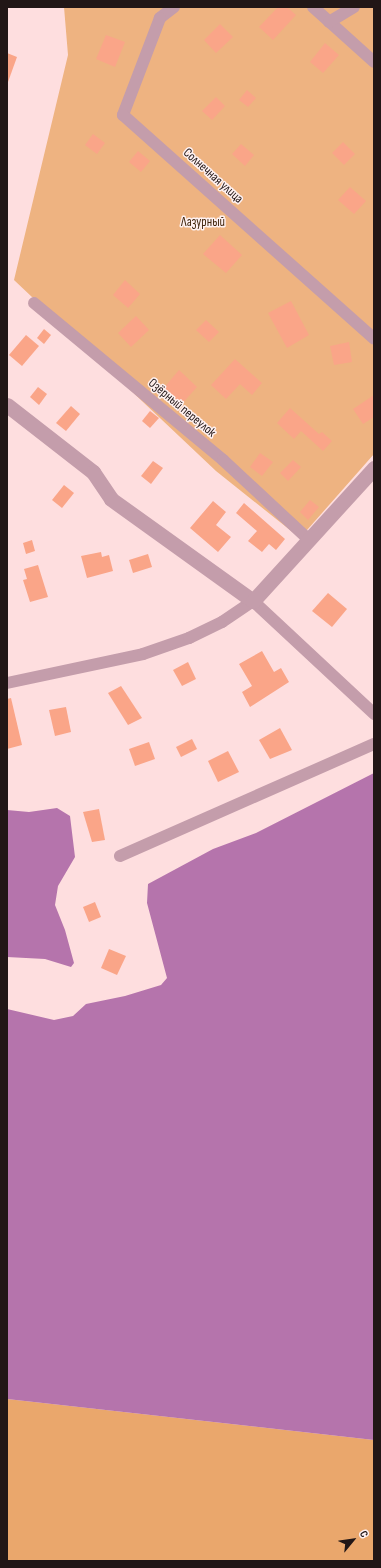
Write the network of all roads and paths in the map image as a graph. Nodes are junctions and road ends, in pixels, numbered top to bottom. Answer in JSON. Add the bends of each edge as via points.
{"nodes":[{"id":1,"x":174,"y":7,"type":"edge"},
{"id":2,"x":313,"y":7,"type":"edge"},
{"id":3,"x":354,"y":7,"type":"edge"},
{"id":4,"x":330,"y":22,"type":"junction"},
{"id":5,"x":374,"y":62,"type":"edge"},
{"id":6,"x":34,"y":303,"type":"dead end"},
{"id":7,"x":374,"y":339,"type":"edge"},
{"id":8,"x":7,"y":405,"type":"edge"},
{"id":9,"x":374,"y":468,"type":"edge"},
{"id":10,"x":308,"y":539,"type":"junction"},
{"id":11,"x":253,"y":601,"type":"junction"},
{"id":12,"x":7,"y":683,"type":"edge"},
{"id":13,"x":374,"y":714,"type":"edge"},
{"id":14,"x":374,"y":744,"type":"edge"},
{"id":15,"x":120,"y":856,"type":"dead end"}],
"edges":[{"from":1,"to":7,"type":"street","name":"Солнечная улица","via":[[160,18],[123,115]]},
{"from":2,"to":4,"type":"street"},
{"from":3,"to":4,"type":"street"},
{"from":4,"to":5,"type":"street"},
{"from":6,"to":10,"type":"street","name":"Озёрный переулок","via":[[223,460]]},
{"from":8,"to":11,"type":"street","via":[[93,472],[111,498]]},
{"from":9,"to":10,"type":"street"},
{"from":10,"to":11,"type":"street"},
{"from":11,"to":12,"type":"street","via":[[222,622],[189,638],[150,652]]},
{"from":11,"to":13,"type":"street"},
{"from":14,"to":15,"type":"street"}]}
